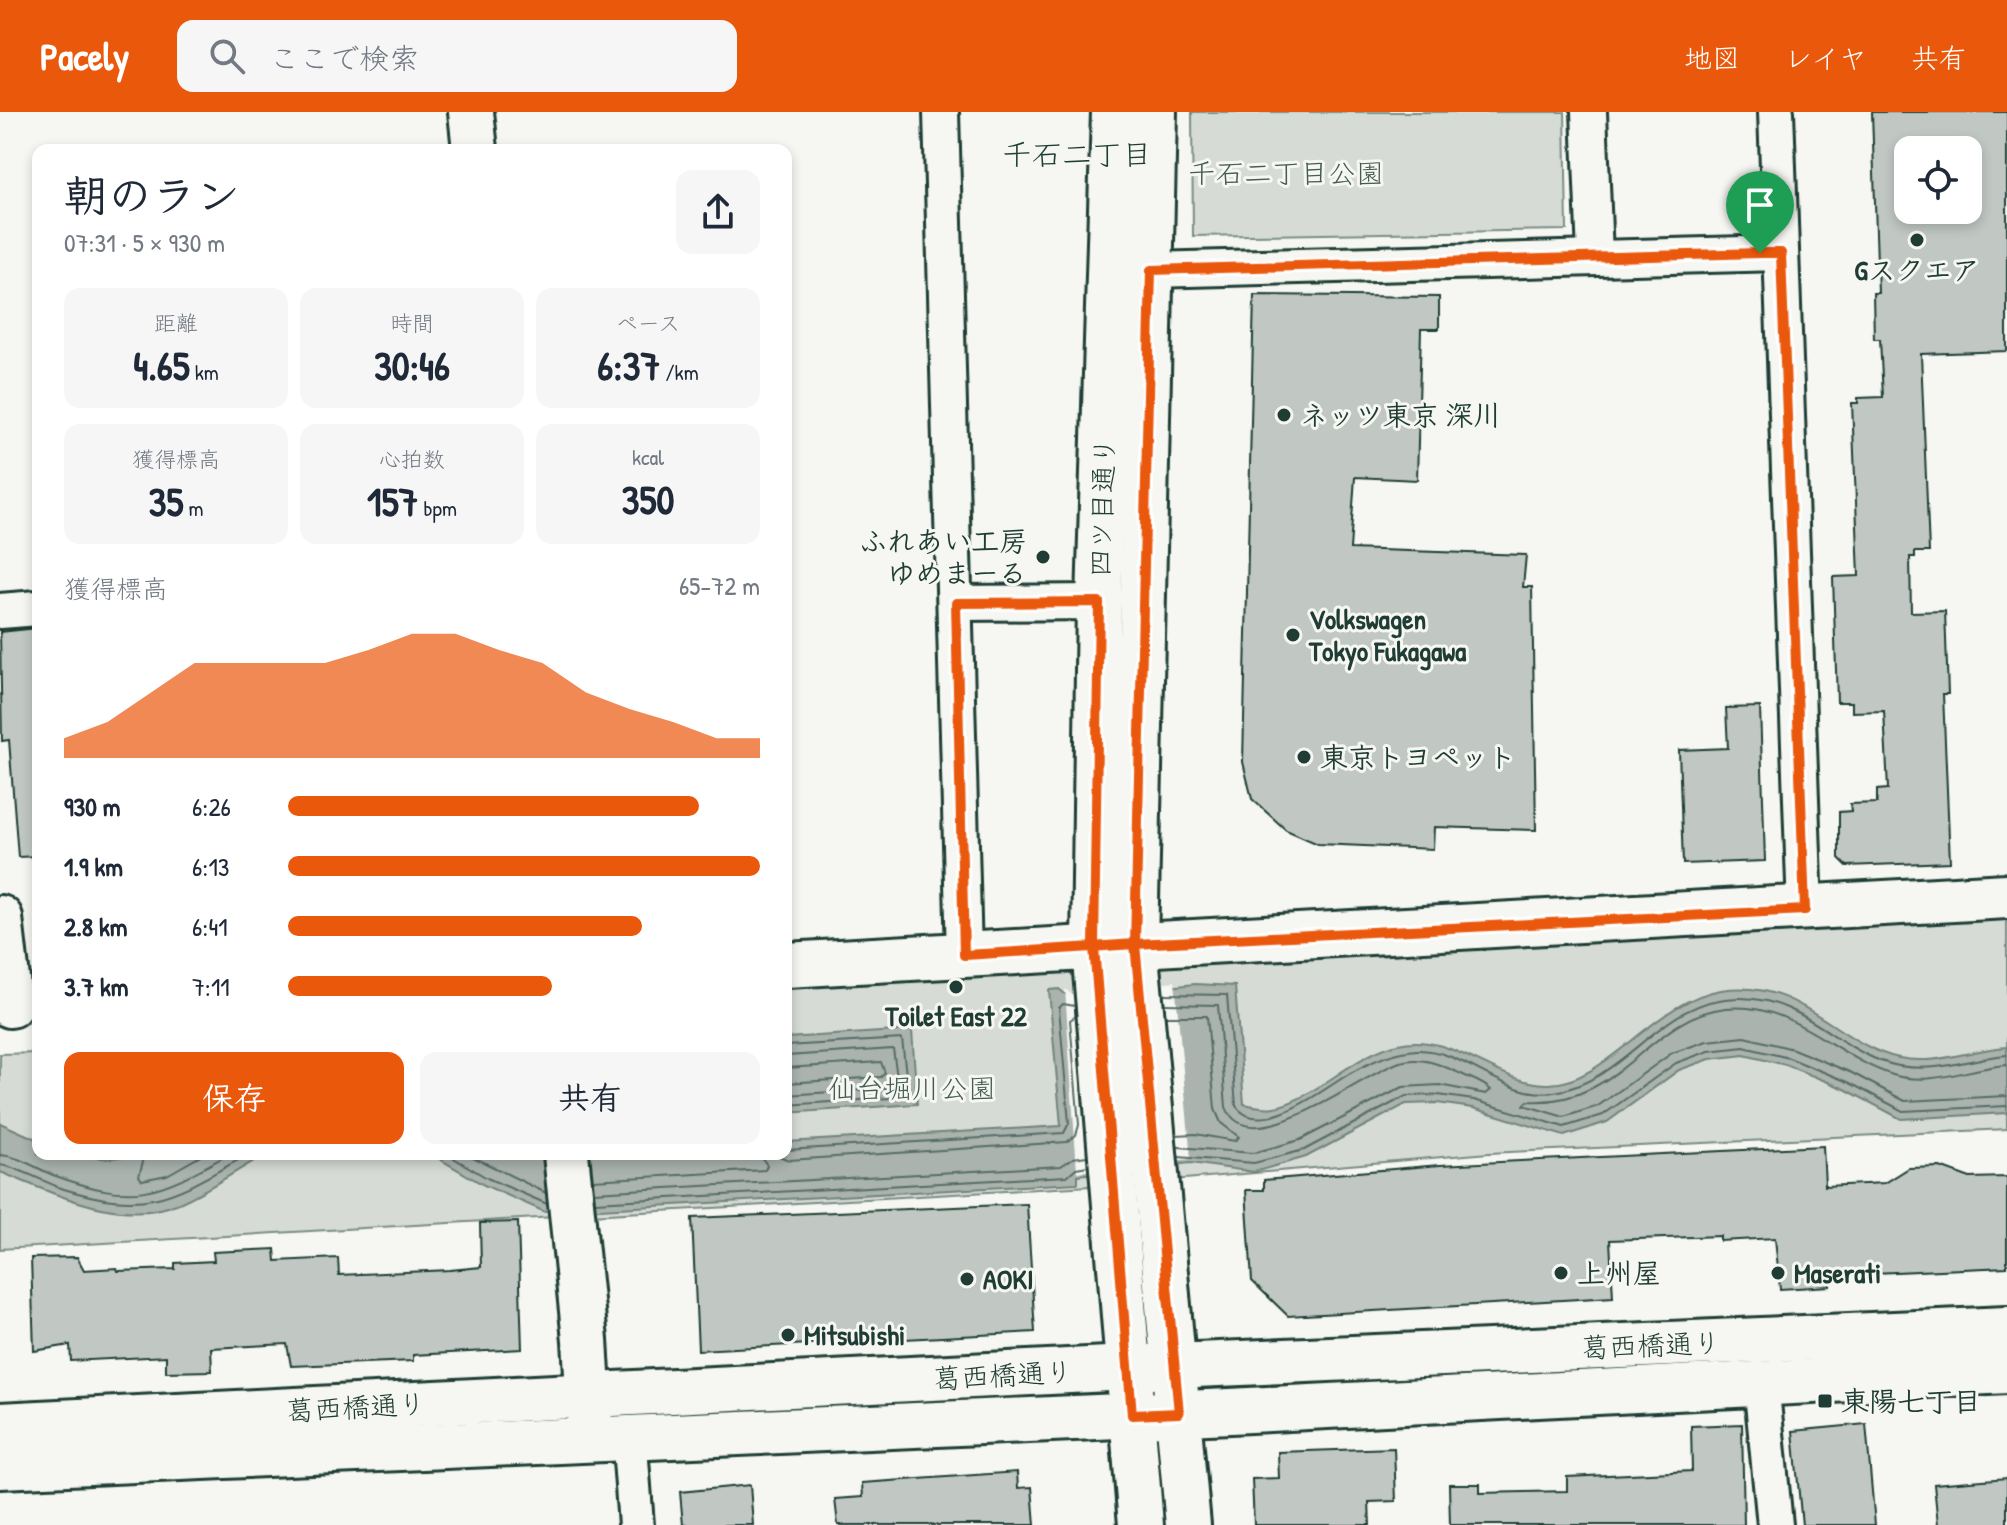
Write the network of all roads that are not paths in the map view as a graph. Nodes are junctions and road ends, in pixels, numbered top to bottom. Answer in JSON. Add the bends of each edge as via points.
{"nodes":[{"id":1,"x":471,"y":112,"type":"edge"},
{"id":2,"x":941,"y":112,"type":"edge"},
{"id":3,"x":1114,"y":112,"type":"edge"},
{"id":4,"x":1154,"y":112,"type":"edge"},
{"id":5,"x":1589,"y":112,"type":"edge"},
{"id":6,"x":1776,"y":112,"type":"edge"},
{"id":7,"x":474,"y":144,"type":"edge"},
{"id":8,"x":1781,"y":253,"type":"junction"},
{"id":9,"x":1595,"y":256,"type":"junction"},
{"id":10,"x":1151,"y":270,"type":"junction"},
{"id":11,"x":1099,"y":602,"type":"junction"},
{"id":12,"x":956,"y":603,"type":"junction"},
{"id":13,"x":32,"y":608,"type":"edge"},
{"id":14,"x":0,"y":611,"type":"edge"},
{"id":15,"x":2007,"y":896,"type":"edge"},
{"id":16,"x":1805,"y":910,"type":"junction"},
{"id":17,"x":0,"y":918,"type":"edge"},
{"id":18,"x":964,"y":955,"type":"junction"},
{"id":19,"x":1115,"y":958,"type":"junction"},
{"id":20,"x":792,"y":965,"type":"edge"},
{"id":21,"x":16,"y":1005,"type":"edge"},
{"id":22,"x":567,"y":1160,"type":"edge"},
{"id":23,"x":1135,"y":1183,"type":"junction"},
{"id":24,"x":2007,"y":1329,"type":"edge"},
{"id":25,"x":1175,"y":1366,"type":"junction"},
{"id":26,"x":1128,"y":1368,"type":"junction"},
{"id":27,"x":2007,"y":1371,"type":"edge"},
{"id":28,"x":1761,"y":1382,"type":"junction"},
{"id":29,"x":588,"y":1396,"type":"junction"},
{"id":30,"x":1179,"y":1413,"type":"junction"},
{"id":31,"x":1132,"y":1415,"type":"junction"},
{"id":32,"x":0,"y":1425,"type":"edge"},
{"id":33,"x":590,"y":1440,"type":"junction"},
{"id":34,"x":631,"y":1460,"type":"dead end"},
{"id":35,"x":0,"y":1466,"type":"edge"},
{"id":36,"x":636,"y":1525,"type":"edge"},
{"id":37,"x":1141,"y":1525,"type":"edge"},
{"id":38,"x":1188,"y":1525,"type":"edge"},
{"id":39,"x":1775,"y":1525,"type":"edge"}],
"edges":[{"from":1,"to":7,"type":"main road"},
{"from":2,"to":12,"type":"street"},
{"from":3,"to":11,"type":"main road","name":"四ツ目通り"},
{"from":4,"to":10,"type":"main road","name":"四ツ目通り"},
{"from":5,"to":9,"type":"street"},
{"from":6,"to":8,"type":"street"},
{"from":8,"to":9,"type":"street"},
{"from":8,"to":16,"type":"street"},
{"from":9,"to":10,"type":"street"},
{"from":10,"to":19,"type":"main road","name":"四ツ目通り"},
{"from":11,"to":12,"type":"street"},
{"from":11,"to":19,"type":"main road","name":"四ツ目通り"},
{"from":12,"to":18,"type":"street"},
{"from":13,"to":14,"type":"street"},
{"from":15,"to":16,"type":"main road"},
{"from":16,"to":19,"type":"main road"},
{"from":17,"to":21,"type":"main road"},
{"from":18,"to":19,"type":"main road"},
{"from":18,"to":20,"type":"main road"},
{"from":19,"to":23,"type":"main road","name":"四ツ目通り"},
{"from":22,"to":29,"type":"main road"},
{"from":23,"to":25,"type":"main road","name":"四ツ目通り"},
{"from":23,"to":26,"type":"main road","name":"四ツ目通り"},
{"from":24,"to":25,"type":"main road","name":"葛西橋通り"},
{"from":25,"to":26,"type":"main road","name":"葛西橋通り"},
{"from":25,"to":30,"type":"main road","name":"四ツ目通り"},
{"from":26,"to":29,"type":"main road","name":"葛西橋通り"},
{"from":26,"to":31,"type":"main road","name":"四ツ目通り"},
{"from":27,"to":28,"type":"main road","name":"葛西橋通り"},
{"from":28,"to":30,"type":"main road","name":"葛西橋通り"},
{"from":28,"to":39,"type":"street"},
{"from":29,"to":32,"type":"main road","name":"葛西橋通り"},
{"from":29,"to":33,"type":"main road"},
{"from":30,"to":31,"type":"main road","name":"葛西橋通り"},
{"from":30,"to":38,"type":"main road","name":"四ツ目通り"},
{"from":31,"to":33,"type":"main road","name":"葛西橋通り"},
{"from":31,"to":37,"type":"main road","name":"四ツ目通り"},
{"from":33,"to":35,"type":"main road","name":"葛西橋通り"},
{"from":34,"to":36,"type":"street"}]}
